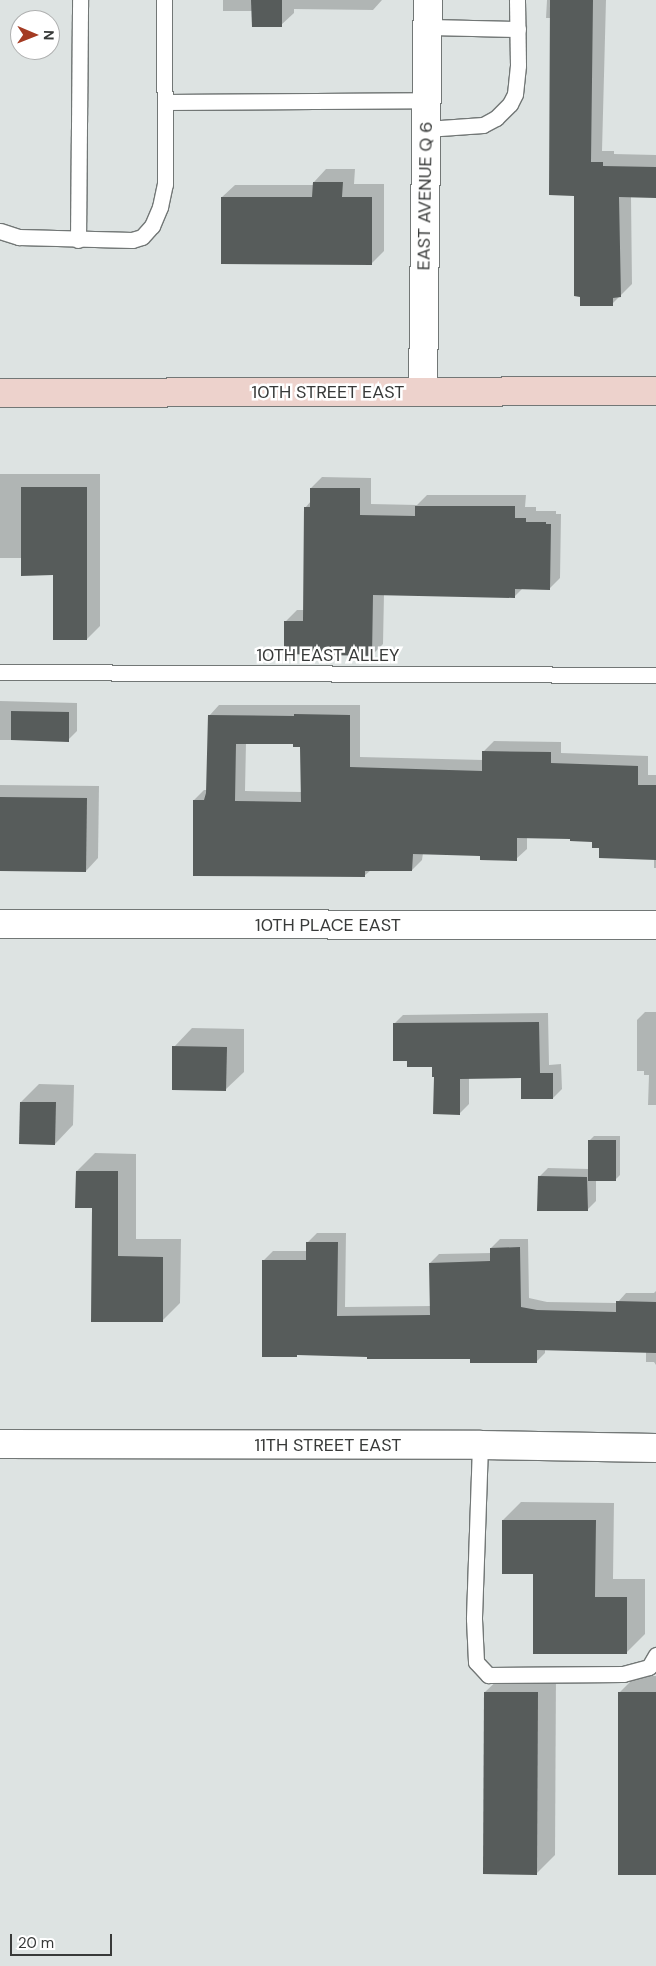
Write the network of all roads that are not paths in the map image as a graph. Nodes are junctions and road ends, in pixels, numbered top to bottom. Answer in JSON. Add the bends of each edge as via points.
{"nodes":[{"id":1,"x":80,"y":0,"type":"edge"},
{"id":2,"x":164,"y":0,"type":"edge"},
{"id":3,"x":428,"y":0,"type":"edge"},
{"id":4,"x":517,"y":0,"type":"edge"},
{"id":5,"x":427,"y":27,"type":"junction"},
{"id":6,"x":518,"y":29,"type":"junction"},
{"id":7,"x":426,"y":100,"type":"junction"},
{"id":8,"x":165,"y":102,"type":"junction"},
{"id":9,"x":426,"y":129,"type":"junction"},
{"id":10,"x":0,"y":232,"type":"edge"},
{"id":11,"x":78,"y":240,"type":"junction"},
{"id":12,"x":423,"y":391,"type":"junction"},
{"id":13,"x":656,"y":391,"type":"edge"},
{"id":14,"x":0,"y":393,"type":"edge"},
{"id":15,"x":0,"y":672,"type":"edge"},
{"id":16,"x":656,"y":675,"type":"edge"},
{"id":17,"x":0,"y":924,"type":"edge"},
{"id":18,"x":656,"y":925,"type":"edge"},
{"id":19,"x":0,"y":1444,"type":"edge"},
{"id":20,"x":480,"y":1445,"type":"junction"},
{"id":21,"x":656,"y":1448,"type":"edge"},
{"id":22,"x":656,"y":1655,"type":"edge"}],
"edges":[{"from":1,"to":11,"type":"lane"},
{"from":2,"to":8,"type":"lane"},
{"from":3,"to":5,"type":"street","name":"EAST AVENUE Q 6"},
{"from":4,"to":6,"type":"lane"},
{"from":5,"to":6,"type":"lane"},
{"from":5,"to":7,"type":"street","name":"EAST AVENUE Q 6"},
{"from":6,"to":9,"type":"lane","via":[[515,94],[510,104],[483,125]]},
{"from":7,"to":8,"type":"lane"},
{"from":7,"to":9,"type":"street","name":"EAST AVENUE Q 6"},
{"from":8,"to":11,"type":"lane","via":[[165,184],[152,226],[142,238],[132,240]]},
{"from":9,"to":12,"type":"street","name":"EAST AVENUE Q 6"},
{"from":10,"to":11,"type":"lane","via":[[18,237]]},
{"from":12,"to":13,"type":"main road","name":"10TH STREET EAST"},
{"from":12,"to":14,"type":"main road","name":"10TH STREET EAST"},
{"from":15,"to":16,"type":"lane","name":"10TH EAST ALLEY"},
{"from":17,"to":18,"type":"street","name":"10TH PLACE EAST"},
{"from":19,"to":20,"type":"street","name":"11TH STREET EAST"},
{"from":20,"to":21,"type":"street","name":"11TH STREET EAST"},
{"from":20,"to":22,"type":"lane","via":[[474,1619],[476,1662],[488,1675],[623,1674],[649,1667]]}]}
